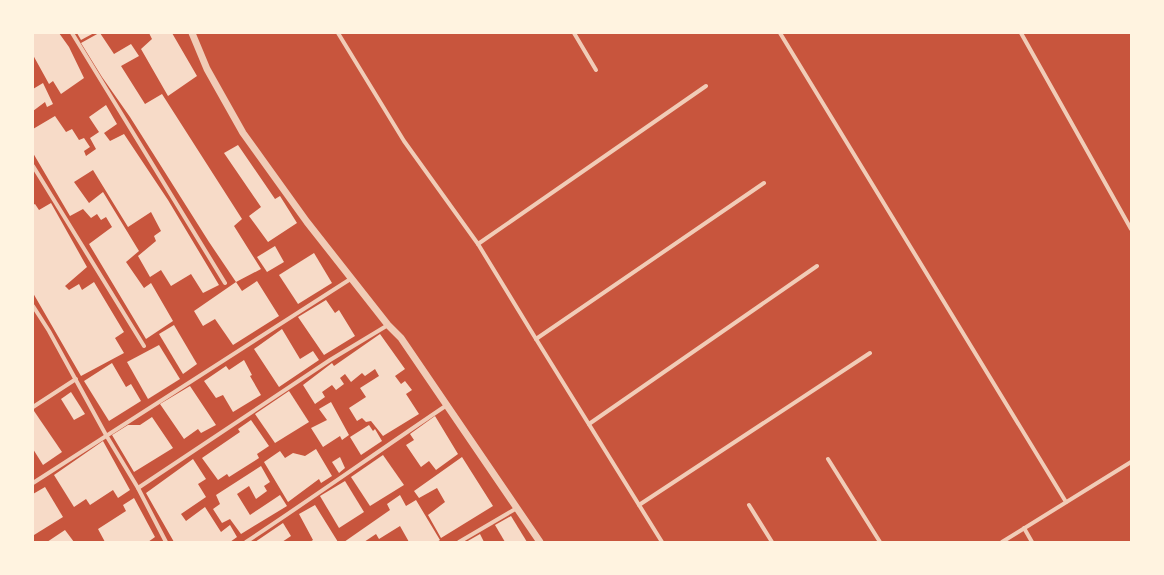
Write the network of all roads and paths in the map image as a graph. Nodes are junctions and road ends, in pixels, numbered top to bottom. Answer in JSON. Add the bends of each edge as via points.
{"nodes":[{"id":1,"x":72,"y":33,"type":"edge"},
{"id":2,"x":192,"y":33,"type":"edge"},
{"id":3,"x":338,"y":33,"type":"edge"},
{"id":4,"x":574,"y":33,"type":"edge"},
{"id":5,"x":780,"y":33,"type":"edge"},
{"id":6,"x":1021,"y":33,"type":"edge"},
{"id":7,"x":596,"y":70,"type":"dead end"},
{"id":8,"x":706,"y":86,"type":"dead end"},
{"id":9,"x":33,"y":166,"type":"edge"},
{"id":10,"x":764,"y":183,"type":"dead end"},
{"id":11,"x":1131,"y":229,"type":"edge"},
{"id":12,"x":478,"y":244,"type":"junction"},
{"id":13,"x":817,"y":266,"type":"dead end"},
{"id":14,"x":352,"y":278,"type":"junction"},
{"id":15,"x":225,"y":283,"type":"dead end"},
{"id":16,"x":33,"y":306,"type":"edge"},
{"id":17,"x":388,"y":324,"type":"junction"},
{"id":18,"x":536,"y":339,"type":"junction"},
{"id":19,"x":144,"y":346,"type":"dead end"},
{"id":20,"x":870,"y":353,"type":"dead end"},
{"id":21,"x":76,"y":379,"type":"junction"},
{"id":22,"x":447,"y":405,"type":"junction"},
{"id":23,"x":33,"y":407,"type":"edge"},
{"id":24,"x":589,"y":424,"type":"junction"},
{"id":25,"x":106,"y":435,"type":"junction"},
{"id":26,"x":828,"y":459,"type":"dead end"},
{"id":27,"x":1131,"y":462,"type":"edge"},
{"id":28,"x":33,"y":483,"type":"edge"},
{"id":29,"x":138,"y":488,"type":"junction"},
{"id":30,"x":1066,"y":502,"type":"junction"},
{"id":31,"x":639,"y":505,"type":"junction"},
{"id":32,"x":749,"y":505,"type":"dead end"},
{"id":33,"x":517,"y":508,"type":"junction"},
{"id":34,"x":1024,"y":528,"type":"junction"},
{"id":35,"x":164,"y":541,"type":"edge"},
{"id":36,"x":246,"y":542,"type":"edge"},
{"id":37,"x":459,"y":542,"type":"edge"},
{"id":38,"x":540,"y":542,"type":"edge"},
{"id":39,"x":662,"y":542,"type":"edge"},
{"id":40,"x":772,"y":542,"type":"edge"},
{"id":41,"x":880,"y":542,"type":"edge"},
{"id":42,"x":1002,"y":542,"type":"edge"},
{"id":43,"x":1032,"y":542,"type":"edge"}],
"edges":[{"from":1,"to":15,"type":"street"},
{"from":2,"to":14,"type":"street","via":[[207,69],[243,133],[307,222]]},
{"from":3,"to":12,"type":"street","via":[[404,141]]},
{"from":4,"to":7,"type":"street"},
{"from":5,"to":30,"type":"street"},
{"from":6,"to":11,"type":"street"},
{"from":8,"to":12,"type":"street"},
{"from":9,"to":19,"type":"street"},
{"from":10,"to":18,"type":"street"},
{"from":12,"to":18,"type":"street"},
{"from":13,"to":24,"type":"street"},
{"from":14,"to":17,"type":"street"},
{"from":14,"to":25,"type":"street"},
{"from":16,"to":21,"type":"street"},
{"from":17,"to":22,"type":"street","via":[[401,338]]},
{"from":17,"to":29,"type":"street"},
{"from":18,"to":24,"type":"street"},
{"from":20,"to":31,"type":"street"},
{"from":21,"to":23,"type":"street"},
{"from":21,"to":25,"type":"street"},
{"from":22,"to":33,"type":"street"},
{"from":22,"to":36,"type":"street"},
{"from":24,"to":31,"type":"street"},
{"from":25,"to":28,"type":"street"},
{"from":25,"to":29,"type":"street"},
{"from":26,"to":41,"type":"street"},
{"from":27,"to":30,"type":"street"},
{"from":29,"to":35,"type":"street"},
{"from":30,"to":34,"type":"street"},
{"from":31,"to":39,"type":"street"},
{"from":32,"to":40,"type":"street"},
{"from":33,"to":37,"type":"street"},
{"from":33,"to":38,"type":"street"},
{"from":34,"to":42,"type":"street"},
{"from":34,"to":43,"type":"street"}]}
